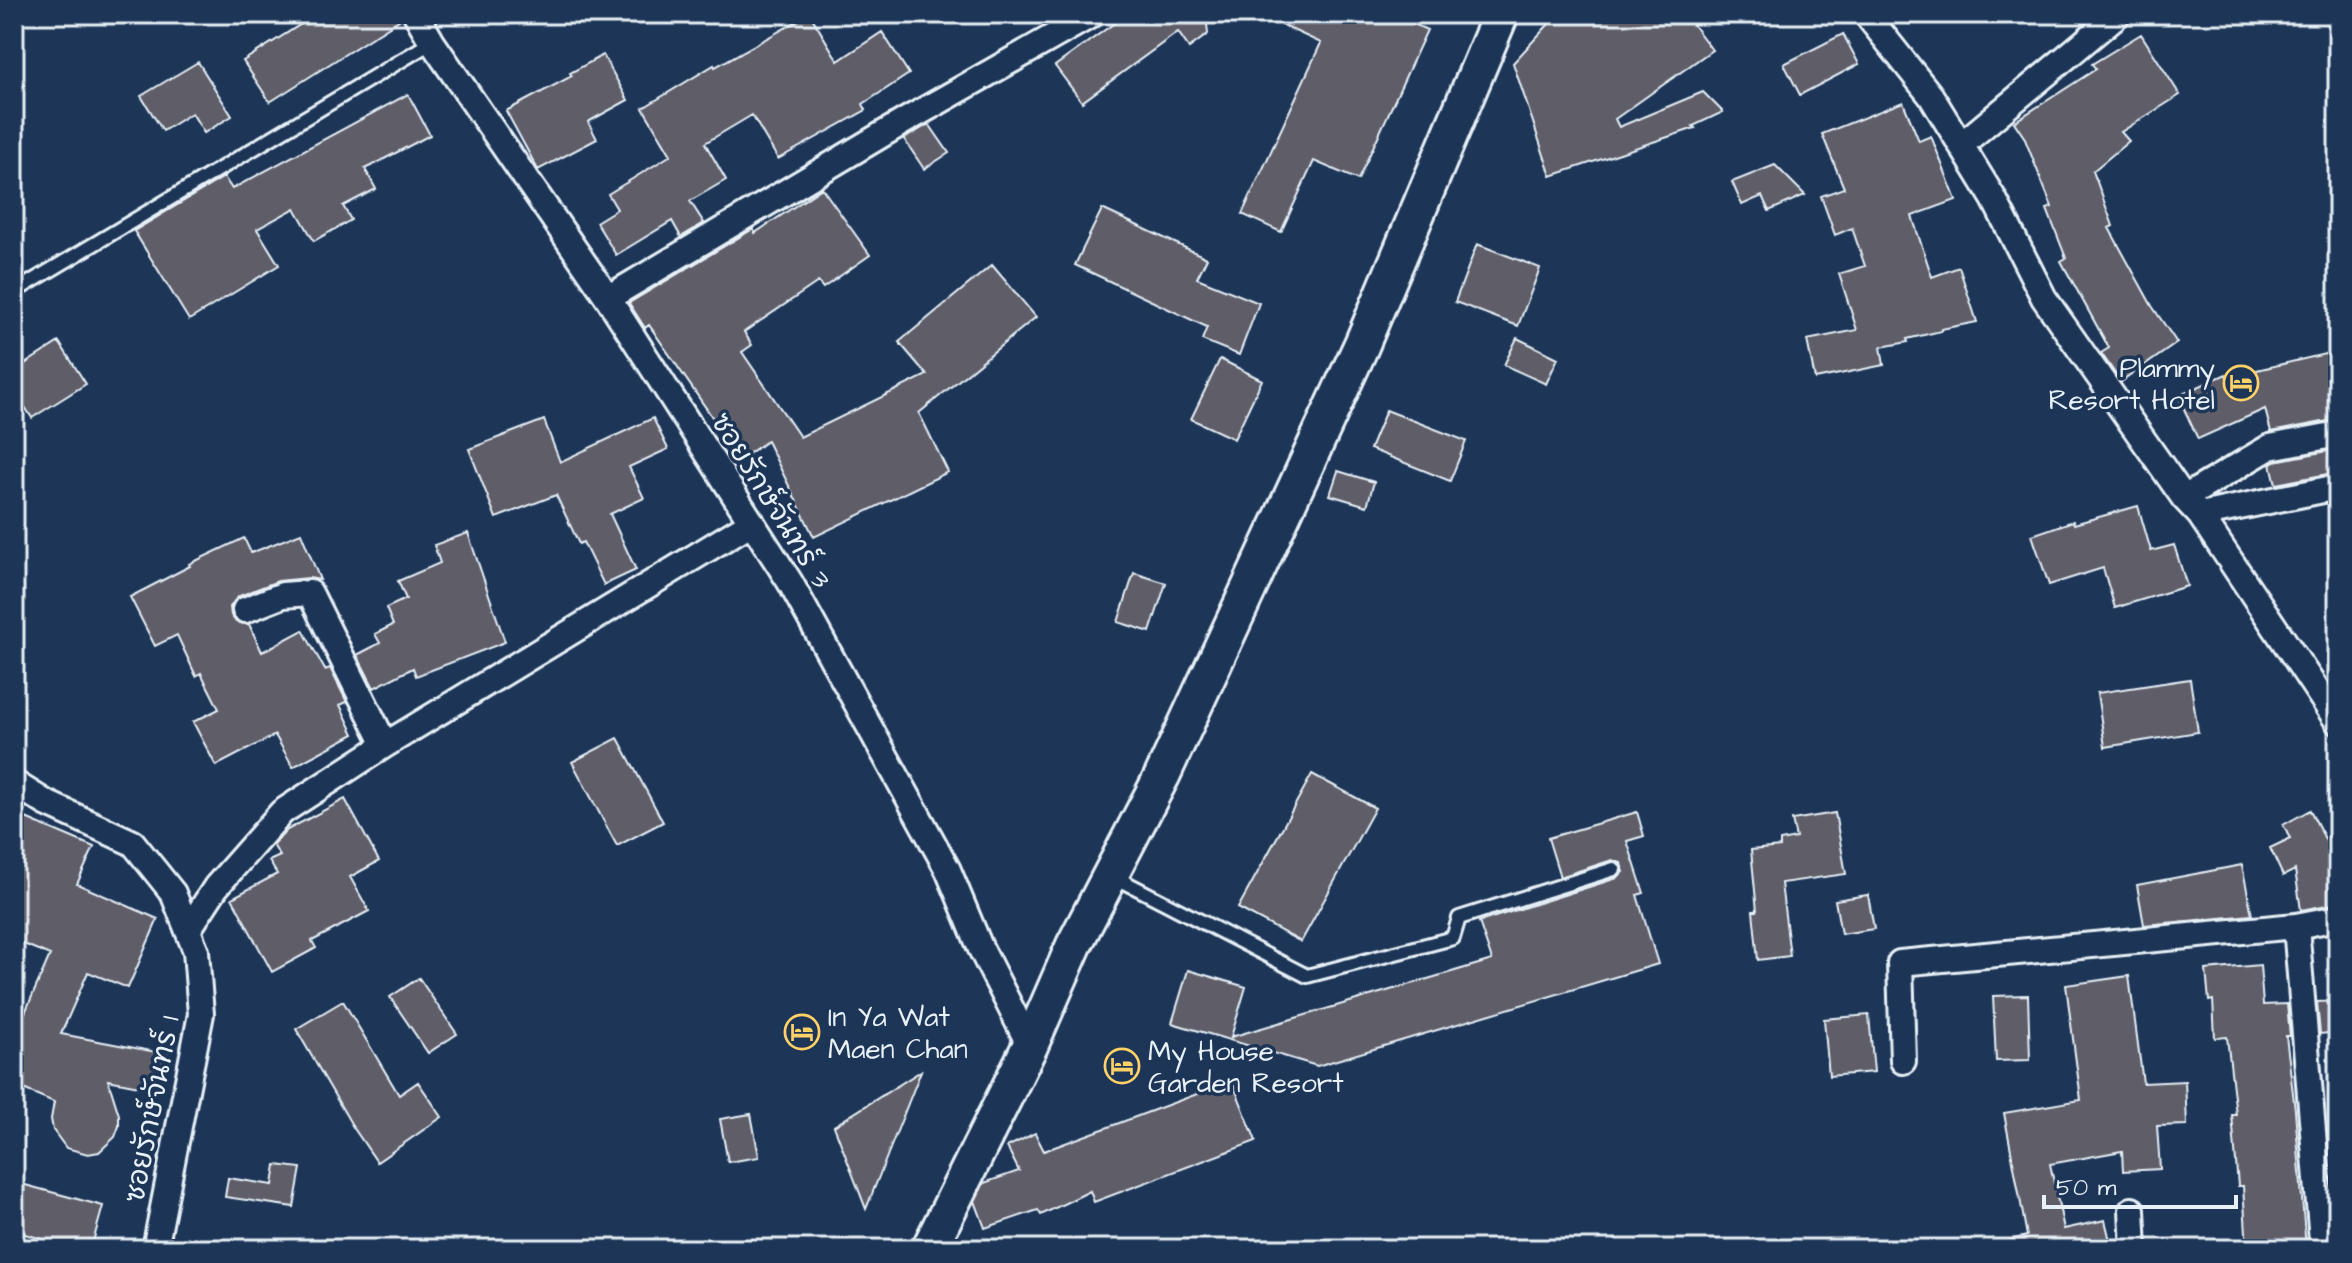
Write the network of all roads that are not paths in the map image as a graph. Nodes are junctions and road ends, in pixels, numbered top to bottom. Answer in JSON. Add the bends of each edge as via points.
{"nodes":[{"id":1,"x":416,"y":14,"type":"edge"},
{"id":2,"x":1093,"y":14,"type":"edge"},
{"id":3,"x":1501,"y":14,"type":"edge"},
{"id":4,"x":1866,"y":14,"type":"edge"},
{"id":5,"x":2118,"y":14,"type":"edge"},
{"id":6,"x":432,"y":42,"type":"junction"},
{"id":7,"x":1961,"y":145,"type":"junction"},
{"id":8,"x":19,"y":289,"type":"dead end"},
{"id":9,"x":608,"y":298,"type":"junction"},
{"id":10,"x":2338,"y":434,"type":"edge"},
{"id":11,"x":2338,"y":487,"type":"edge"},
{"id":12,"x":2192,"y":506,"type":"junction"},
{"id":13,"x":752,"y":522,"type":"junction"},
{"id":14,"x":245,"y":610,"type":"dead end"},
{"id":15,"x":2338,"y":722,"type":"edge"},
{"id":16,"x":385,"y":745,"type":"junction"},
{"id":17,"x":14,"y":783,"type":"edge"},
{"id":18,"x":1614,"y":869,"type":"dead end"},
{"id":19,"x":1110,"y":875,"type":"junction"},
{"id":20,"x":2338,"y":918,"type":"edge"},
{"id":21,"x":2296,"y":926,"type":"junction"},
{"id":22,"x":188,"y":930,"type":"junction"},
{"id":23,"x":1030,"y":1046,"type":"junction"},
{"id":24,"x":1903,"y":1061,"type":"dead end"},
{"id":25,"x":2132,"y":1210,"type":"dead end"},
{"id":26,"x":2322,"y":1240,"type":"dead end"},
{"id":27,"x":155,"y":1249,"type":"edge"},
{"id":28,"x":929,"y":1249,"type":"edge"},
{"id":29,"x":2134,"y":1249,"type":"edge"}],
"edges":[{"from":1,"to":6,"type":"street","name":"ซอยรักษ์จันทร์ 3"},
{"from":2,"to":9,"type":"street"},
{"from":3,"to":19,"type":"main road","via":[[1362,344],[1162,776]]},
{"from":4,"to":7,"type":"street","via":[[1931,96]]},
{"from":5,"to":7,"type":"street"},
{"from":6,"to":8,"type":"lane"},
{"from":6,"to":9,"type":"street","name":"ซอยรักษ์จันทร์ 3"},
{"from":7,"to":12,"type":"street","via":[[2044,298]]},
{"from":9,"to":13,"type":"street","name":"ซอยรักษ์จันทร์ 3"},
{"from":10,"to":12,"type":"street","via":[[2270,447]]},
{"from":11,"to":12,"type":"street"},
{"from":12,"to":15,"type":"street"},
{"from":13,"to":16,"type":"street"},
{"from":13,"to":23,"type":"street","name":"ซอยรักษ์จันทร์ 3","via":[[948,870]]},
{"from":14,"to":16,"type":"street","via":[[283,595],[310,593]]},
{"from":16,"to":22,"type":"street","via":[[282,812],[216,887]]},
{"from":17,"to":22,"type":"street","name":"ซอยรักษ์จันทร์ 1","via":[[133,843],[173,893]]},
{"from":18,"to":19,"type":"lane","via":[[1459,918],[1453,938],[1307,976]]},
{"from":19,"to":23,"type":"main road"},
{"from":20,"to":21,"type":"street"},
{"from":21,"to":24,"type":"street","via":[[1900,963]]},
{"from":21,"to":26,"type":"street"},
{"from":22,"to":27,"type":"street","name":"ซอยรักษ์จันทร์ 1","via":[[196,951],[201,1014]]},
{"from":23,"to":28,"type":"main road"},
{"from":25,"to":29,"type":"street"}]}
